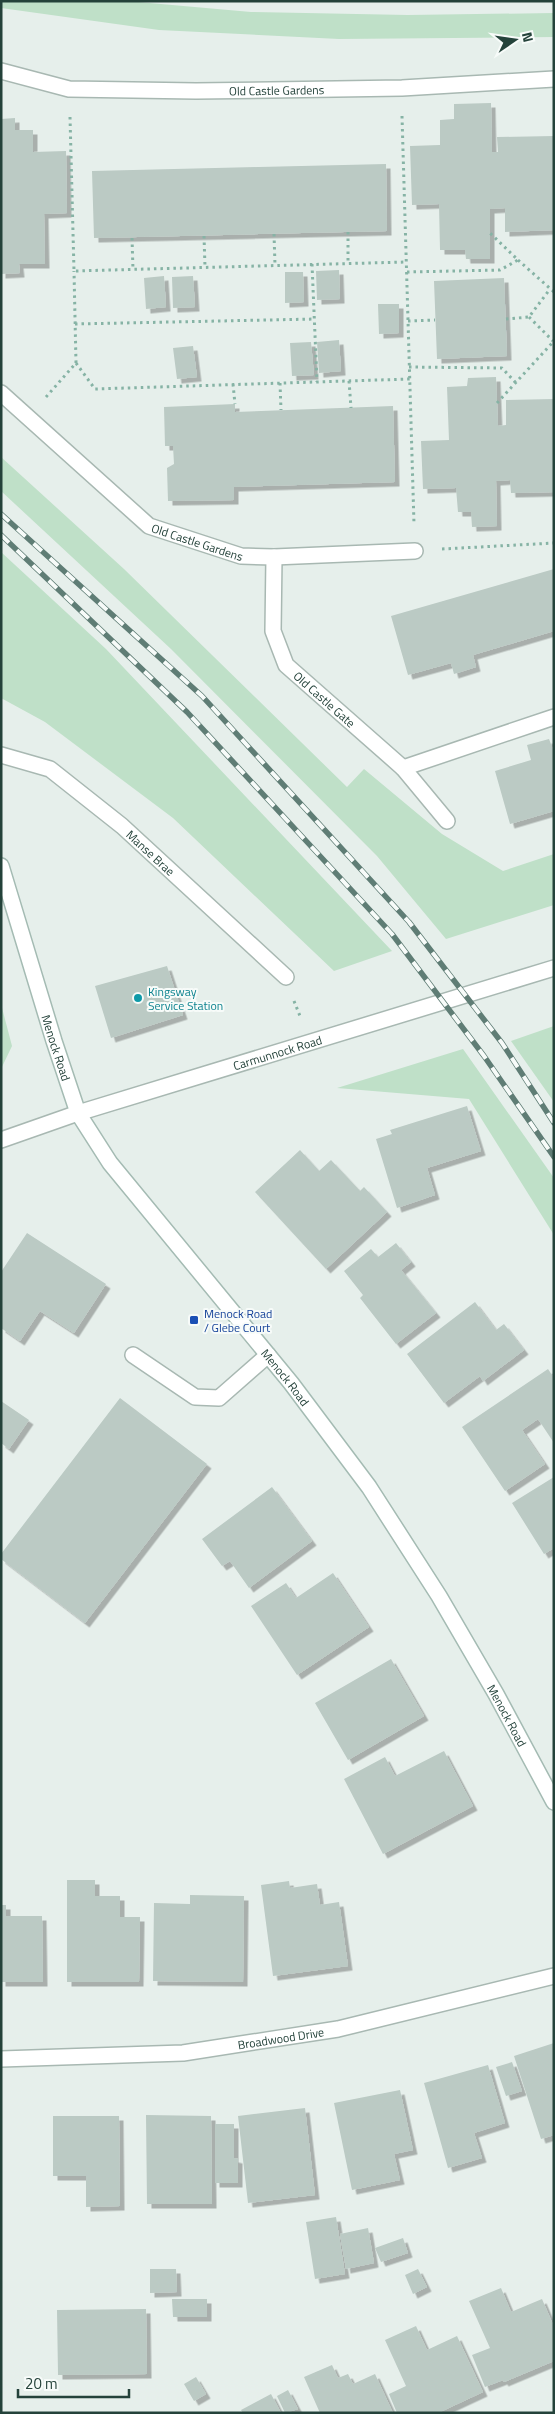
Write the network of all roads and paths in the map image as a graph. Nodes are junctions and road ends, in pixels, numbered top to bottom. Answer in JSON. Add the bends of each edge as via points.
{"nodes":[{"id":1,"x":1,"y":71,"type":"edge"},
{"id":2,"x":554,"y":79,"type":"edge"},
{"id":3,"x":402,"y":88,"type":"junction"},
{"id":4,"x":69,"y":89,"type":"junction"},
{"id":5,"x":348,"y":232,"type":"dead end"},
{"id":6,"x":274,"y":234,"type":"dead end"},
{"id":7,"x":490,"y":234,"type":"dead end"},
{"id":8,"x":204,"y":236,"type":"dead end"},
{"id":9,"x":132,"y":238,"type":"dead end"},
{"id":10,"x":518,"y":260,"type":"junction"},
{"id":11,"x":406,"y":262,"type":"junction"},
{"id":12,"x":348,"y":263,"type":"junction"},
{"id":13,"x":312,"y":264,"type":"junction"},
{"id":14,"x":275,"y":265,"type":"junction"},
{"id":15,"x":205,"y":267,"type":"junction"},
{"id":16,"x":133,"y":270,"type":"junction"},
{"id":17,"x":74,"y":271,"type":"junction"},
{"id":18,"x":406,"y":272,"type":"junction"},
{"id":19,"x":550,"y":289,"type":"junction"},
{"id":20,"x":554,"y":292,"type":"edge"},
{"id":21,"x":529,"y":317,"type":"junction"},
{"id":22,"x":315,"y":319,"type":"junction"},
{"id":23,"x":506,"y":319,"type":"dead end"},
{"id":24,"x":436,"y":320,"type":"dead end"},
{"id":25,"x":408,"y":321,"type":"junction"},
{"id":26,"x":75,"y":324,"type":"junction"},
{"id":27,"x":554,"y":341,"type":"edge"},
{"id":28,"x":76,"y":363,"type":"junction"},
{"id":29,"x":409,"y":367,"type":"junction"},
{"id":30,"x":410,"y":379,"type":"junction"},
{"id":31,"x":349,"y":381,"type":"junction"},
{"id":32,"x":316,"y":382,"type":"junction"},
{"id":33,"x":280,"y":383,"type":"junction"},
{"id":34,"x":516,"y":383,"type":"junction"},
{"id":35,"x":233,"y":384,"type":"junction"},
{"id":36,"x":1,"y":393,"type":"edge"},
{"id":37,"x":45,"y":398,"type":"dead end"},
{"id":38,"x":497,"y":403,"type":"dead end"},
{"id":39,"x":235,"y":404,"type":"dead end"},
{"id":40,"x":351,"y":408,"type":"dead end"},
{"id":41,"x":281,"y":410,"type":"dead end"},
{"id":42,"x":554,"y":543,"type":"edge"},
{"id":43,"x":415,"y":551,"type":"junction"},
{"id":44,"x":274,"y":557,"type":"junction"},
{"id":45,"x":554,"y":717,"type":"edge"},
{"id":46,"x":1,"y":755,"type":"edge"},
{"id":47,"x":403,"y":768,"type":"junction"},
{"id":48,"x":447,"y":821,"type":"dead end"},
{"id":49,"x":1,"y":866,"type":"edge"},
{"id":50,"x":554,"y":968,"type":"edge"},
{"id":51,"x":286,"y":977,"type":"joint"},
{"id":52,"x":310,"y":1044,"type":"junction"},
{"id":53,"x":78,"y":1113,"type":"junction"},
{"id":54,"x":1,"y":1140,"type":"edge"},
{"id":55,"x":133,"y":1355,"type":"dead end"},
{"id":56,"x":268,"y":1355,"type":"junction"},
{"id":57,"x":554,"y":1802,"type":"edge"},
{"id":58,"x":554,"y":1976,"type":"edge"},
{"id":59,"x":1,"y":2059,"type":"edge"}],
"edges":[{"from":1,"to":4,"type":"street","name":"Old Castle Gardens"},
{"from":2,"to":3,"type":"street","name":"Old Castle Gardens"},
{"from":3,"to":4,"type":"street","name":"Old Castle Gardens"},
{"from":3,"to":11,"type":"path"},
{"from":4,"to":17,"type":"path"},
{"from":5,"to":12,"type":"path"},
{"from":6,"to":14,"type":"path"},
{"from":7,"to":10,"type":"path"},
{"from":8,"to":15,"type":"path"},
{"from":9,"to":16,"type":"path"},
{"from":10,"to":18,"type":"path","via":[[500,270]]},
{"from":10,"to":19,"type":"path"},
{"from":11,"to":12,"type":"path"},
{"from":11,"to":18,"type":"path"},
{"from":12,"to":13,"type":"path"},
{"from":13,"to":14,"type":"path"},
{"from":13,"to":22,"type":"path"},
{"from":14,"to":15,"type":"path"},
{"from":15,"to":16,"type":"path"},
{"from":16,"to":17,"type":"path"},
{"from":17,"to":26,"type":"path"},
{"from":18,"to":25,"type":"path"},
{"from":19,"to":20,"type":"path"},
{"from":19,"to":21,"type":"path"},
{"from":21,"to":23,"type":"path"},
{"from":21,"to":27,"type":"path"},
{"from":22,"to":26,"type":"path"},
{"from":22,"to":32,"type":"path"},
{"from":24,"to":25,"type":"path"},
{"from":25,"to":29,"type":"path"},
{"from":26,"to":28,"type":"path"},
{"from":27,"to":34,"type":"path"},
{"from":28,"to":35,"type":"path","via":[[96,389]]},
{"from":28,"to":37,"type":"path"},
{"from":29,"to":30,"type":"path"},
{"from":29,"to":34,"type":"path","via":[[502,368]]},
{"from":30,"to":31,"type":"path"},
{"from":30,"to":43,"type":"path"},
{"from":31,"to":32,"type":"path"},
{"from":31,"to":40,"type":"path"},
{"from":32,"to":33,"type":"path"},
{"from":33,"to":35,"type":"path"},
{"from":33,"to":41,"type":"path"},
{"from":34,"to":38,"type":"path"},
{"from":35,"to":39,"type":"path"},
{"from":36,"to":44,"type":"street","name":"Old Castle Gardens","via":[[149,526],[241,556]]},
{"from":42,"to":43,"type":"path"},
{"from":43,"to":44,"type":"street","name":"Old Castle Gardens"},
{"from":44,"to":47,"type":"street","name":"Old Castle Gate","via":[[273,630],[286,665]]},
{"from":45,"to":47,"type":"street"},
{"from":46,"to":51,"type":"street","name":"Manse Brae","via":[[50,769],[122,826]]},
{"from":47,"to":48,"type":"street","name":"Old Castle Gate"},
{"from":49,"to":53,"type":"street","name":"Menock Road"},
{"from":50,"to":52,"type":"street","name":"Carmunnock Road"},
{"from":51,"to":52,"type":"path"},
{"from":52,"to":53,"type":"street","name":"Carmunnock Road"},
{"from":53,"to":54,"type":"street","name":"Carmunnock Road"},
{"from":53,"to":56,"type":"street","name":"Menock Road","via":[[110,1163]]},
{"from":55,"to":56,"type":"street","via":[[195,1397],[219,1398]]},
{"from":56,"to":57,"type":"street","name":"Menock Road","via":[[369,1487],[496,1694]]},
{"from":58,"to":59,"type":"street","name":"Broadwood Drive","via":[[338,2029],[183,2053]]}]}
